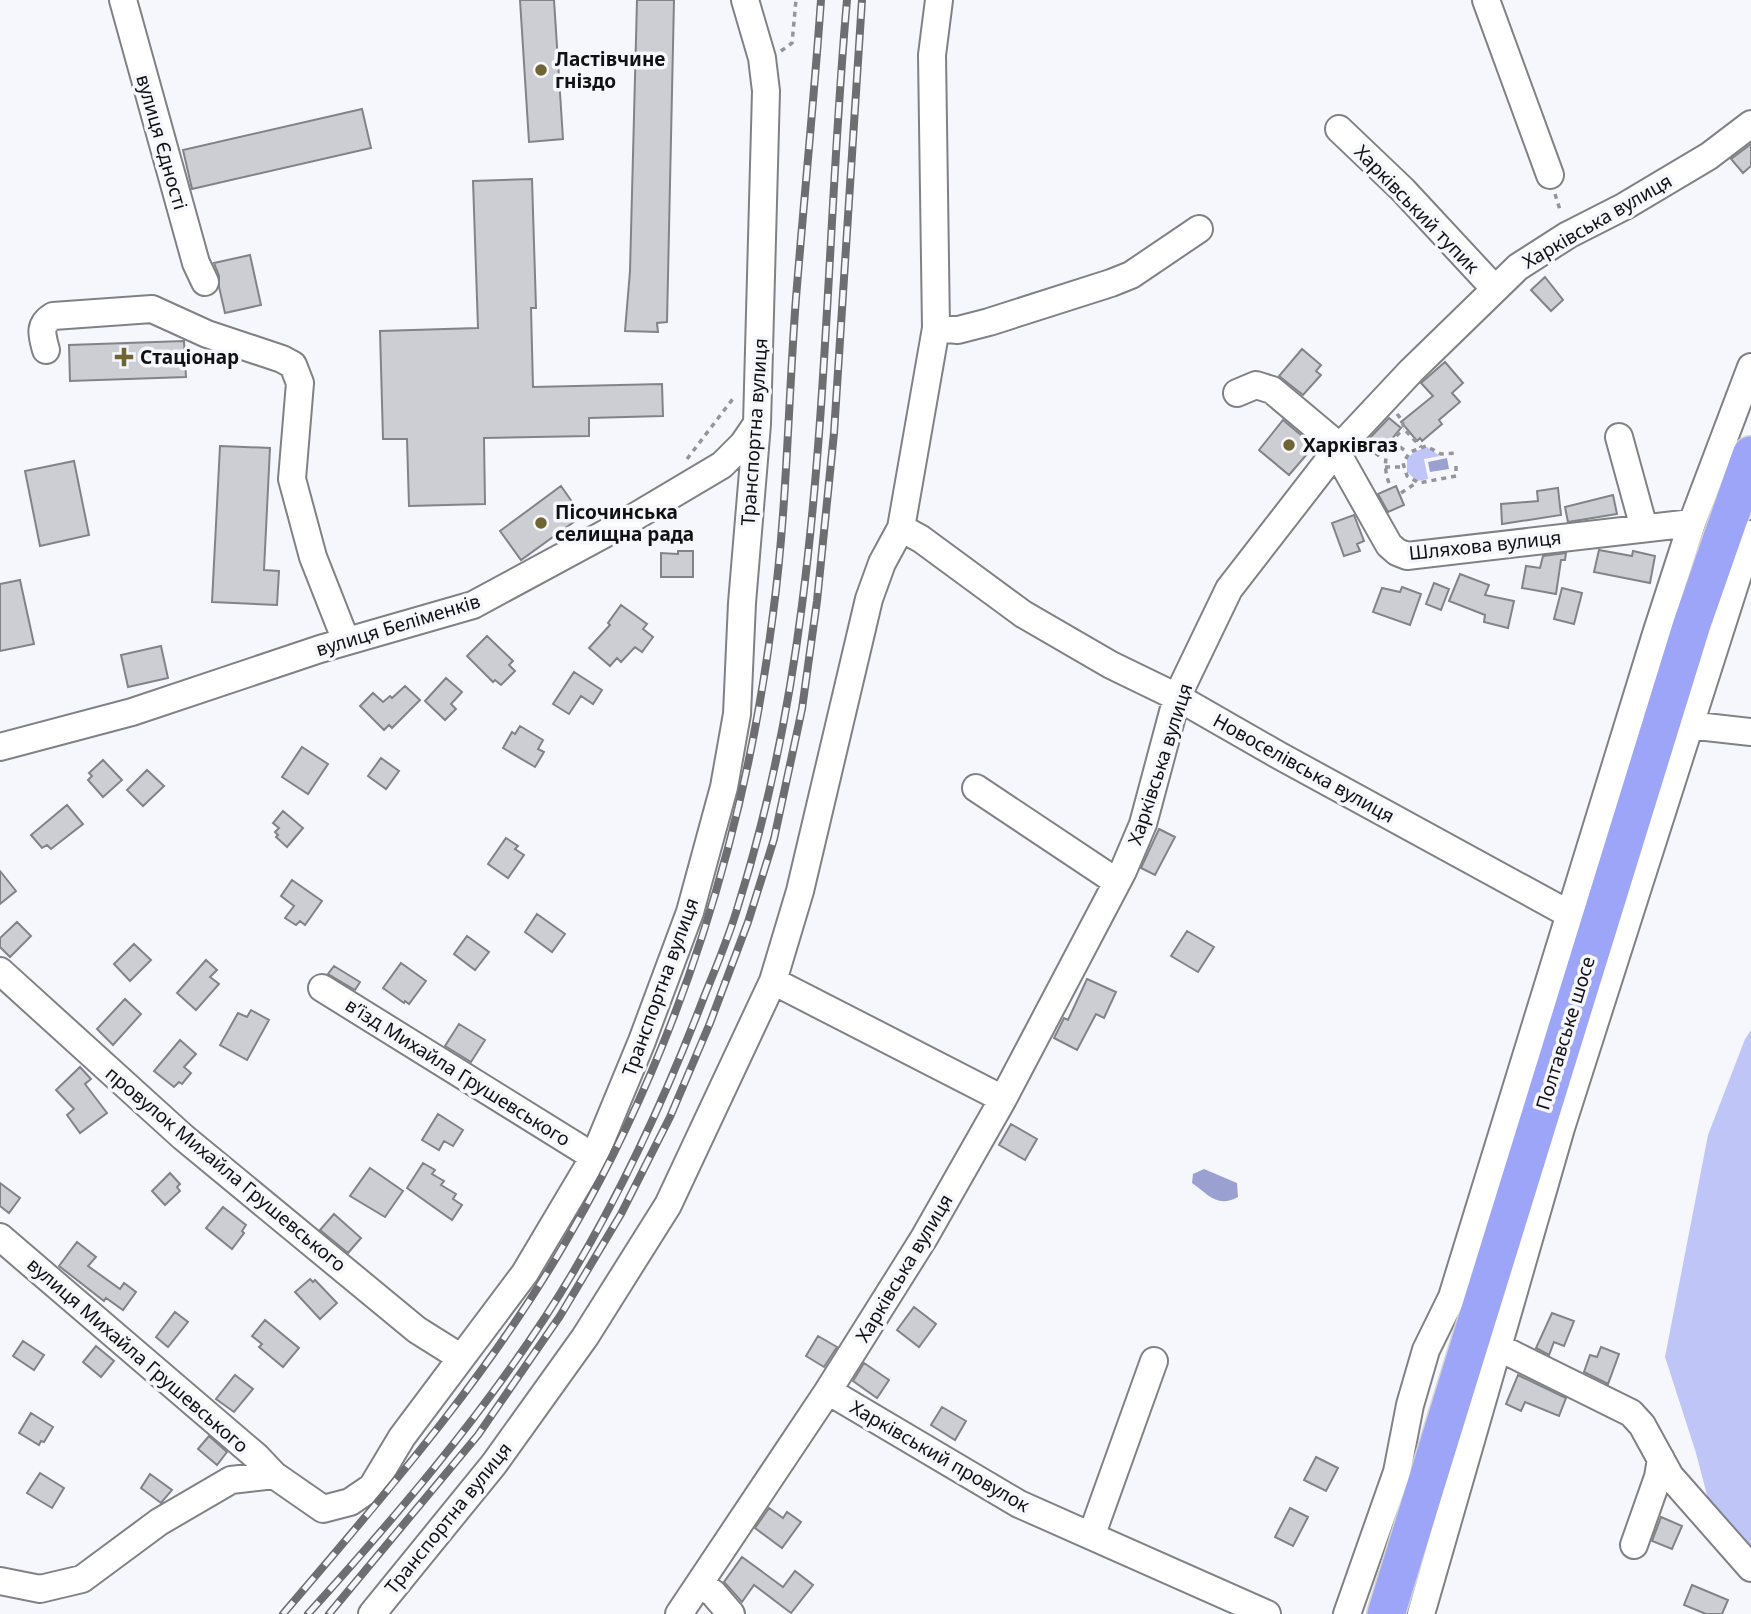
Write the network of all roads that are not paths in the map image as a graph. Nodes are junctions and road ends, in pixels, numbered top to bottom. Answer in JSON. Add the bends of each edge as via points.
{"nodes":[{"id":1,"x":123,"y":0,"type":"edge"},
{"id":2,"x":745,"y":0,"type":"edge"},
{"id":3,"x":939,"y":0,"type":"edge"},
{"id":4,"x":1486,"y":0,"type":"edge"},
{"id":5,"x":1751,"y":124,"type":"edge"},
{"id":6,"x":1339,"y":129,"type":"dead end"},
{"id":7,"x":1549,"y":175,"type":"road end"},
{"id":8,"x":1199,"y":229,"type":"dead end"},
{"id":9,"x":205,"y":282,"type":"dead end"},
{"id":10,"x":1495,"y":289,"type":"junction"},
{"id":11,"x":936,"y":328,"type":"junction"},
{"id":12,"x":46,"y":349,"type":"dead end"},
{"id":13,"x":1751,"y":367,"type":"edge"},
{"id":14,"x":1237,"y":393,"type":"dead end"},
{"id":15,"x":757,"y":424,"type":"junction"},
{"id":16,"x":1619,"y":437,"type":"dead end"},
{"id":17,"x":1338,"y":449,"type":"junction"},
{"id":18,"x":1751,"y":455,"type":"edge"},
{"id":19,"x":1692,"y":523,"type":"junction"},
{"id":20,"x":901,"y":528,"type":"junction"},
{"id":21,"x":1644,"y":528,"type":"junction"},
{"id":22,"x":1751,"y":534,"type":"edge"},
{"id":23,"x":346,"y":641,"type":"junction"},
{"id":24,"x":1177,"y":697,"type":"junction"},
{"id":25,"x":1688,"y":725,"type":"junction"},
{"id":26,"x":1751,"y":732,"type":"edge"},
{"id":27,"x":0,"y":747,"type":"edge"},
{"id":28,"x":976,"y":788,"type":"dead end"},
{"id":29,"x":1117,"y":882,"type":"junction"},
{"id":30,"x":1569,"y":914,"type":"junction"},
{"id":31,"x":0,"y":971,"type":"edge"},
{"id":32,"x":773,"y":981,"type":"junction"},
{"id":33,"x":322,"y":988,"type":"dead end"},
{"id":34,"x":1003,"y":1098,"type":"junction"},
{"id":35,"x":594,"y":1157,"type":"junction"},
{"id":36,"x":0,"y":1237,"type":"edge"},
{"id":37,"x":1497,"y":1347,"type":"junction"},
{"id":38,"x":460,"y":1357,"type":"junction"},
{"id":39,"x":1154,"y":1361,"type":"dead end"},
{"id":40,"x":828,"y":1391,"type":"junction"},
{"id":41,"x":1661,"y":1459,"type":"junction"},
{"id":42,"x":274,"y":1475,"type":"junction"},
{"id":43,"x":1092,"y":1534,"type":"junction"},
{"id":44,"x":1634,"y":1545,"type":"dead end"},
{"id":45,"x":1751,"y":1569,"type":"edge"},
{"id":46,"x":0,"y":1581,"type":"edge"},
{"id":47,"x":699,"y":1584,"type":"junction"},
{"id":48,"x":372,"y":1614,"type":"edge"},
{"id":49,"x":679,"y":1614,"type":"edge"},
{"id":50,"x":732,"y":1614,"type":"edge"},
{"id":51,"x":1267,"y":1614,"type":"edge"},
{"id":52,"x":1347,"y":1614,"type":"edge"},
{"id":53,"x":1387,"y":1614,"type":"edge"},
{"id":54,"x":1421,"y":1614,"type":"edge"}],
"edges":[{"from":1,"to":9,"type":"street","name":"вулиця Єдності"},
{"from":2,"to":15,"type":"street","name":"Транспортна вулиця","via":[[766,90]]},
{"from":3,"to":11,"type":"street","name":"Транспортна вулиця","via":[[932,55]]},
{"from":4,"to":7,"type":"street"},
{"from":5,"to":10,"type":"street","name":"Харківська вулиця","via":[[1697,163],[1518,267]]},
{"from":6,"to":10,"type":"street","name":"Харківський тупик"},
{"from":8,"to":11,"type":"street","via":[[1131,275],[1111,283],[958,330]]},
{"from":10,"to":17,"type":"street","name":"Харківська вулиця"},
{"from":11,"to":20,"type":"street","name":"Транспортна вулиця"},
{"from":12,"to":23,"type":"street","via":[[42,327],[53,316],[152,309],[293,365],[300,383],[292,479],[313,557]]},
{"from":13,"to":19,"type":"street"},
{"from":14,"to":17,"type":"street","via":[[1256,385],[1272,390]]},
{"from":15,"to":23,"type":"street","name":"вулиця Беліменків","via":[[722,465],[512,586],[473,605]]},
{"from":15,"to":35,"type":"street","name":"Транспортна вулиця","via":[[741,603],[737,714],[724,787],[690,912]]},
{"from":16,"to":21,"type":"street"},
{"from":17,"to":21,"type":"street","name":"Шляхова вулиця","via":[[1389,545],[1407,556]]},
{"from":17,"to":24,"type":"street","name":"Харківська вулиця","via":[[1229,589]]},
{"from":18,"to":53,"type":"highway","name":"Полтавське шосе","via":[[1692,624]]},
{"from":19,"to":21,"type":"street","name":"Шляхова вулиця"},
{"from":19,"to":30,"type":"street"},
{"from":20,"to":24,"type":"street","name":"Новоселівська вулиця","via":[[1023,614]]},
{"from":20,"to":32,"type":"street","name":"Транспортна вулиця","via":[[869,599],[800,891]]},
{"from":22,"to":25,"type":"street"},
{"from":23,"to":27,"type":"street","name":"вулиця Беліменків","via":[[132,712]]},
{"from":24,"to":29,"type":"street","name":"Харківська вулиця","via":[[1143,824]]},
{"from":24,"to":30,"type":"street","name":"Новоселівська вулиця"},
{"from":25,"to":26,"type":"street"},
{"from":25,"to":37,"type":"street","via":[[1560,1128]]},
{"from":28,"to":29,"type":"street"},
{"from":29,"to":34,"type":"street","name":"Харківська вулиця"},
{"from":30,"to":52,"type":"street","via":[[1452,1297],[1426,1350],[1397,1472]]},
{"from":31,"to":38,"type":"street","name":"провулок Михайла Грушевського","via":[[183,1138],[417,1330]]},
{"from":32,"to":34,"type":"street"},
{"from":32,"to":48,"type":"street","name":"Транспортна вулиця","via":[[668,1205],[585,1337],[494,1464]]},
{"from":33,"to":35,"type":"street","name":"в’їзд Михайла Грушевського"},
{"from":34,"to":40,"type":"street","name":"Харківська вулиця","via":[[924,1238]]},
{"from":35,"to":38,"type":"street","name":"Транспортна вулиця","via":[[525,1273]]},
{"from":36,"to":42,"type":"street","name":"вулиця Михайла Грушевського"},
{"from":37,"to":41,"type":"street","via":[[1631,1413]]},
{"from":37,"to":54,"type":"street"},
{"from":38,"to":42,"type":"street","name":"Транспортна вулиця","via":[[372,1487],[350,1503],[323,1509]]},
{"from":39,"to":43,"type":"street"},
{"from":40,"to":43,"type":"street","name":"Харківський провулок","via":[[985,1486]]},
{"from":40,"to":47,"type":"street","name":"Харківська вулиця"},
{"from":41,"to":44,"type":"street"},
{"from":41,"to":45,"type":"street","via":[[1691,1502]]},
{"from":42,"to":46,"type":"street","via":[[231,1480],[159,1522],[82,1579],[40,1589]]},
{"from":43,"to":51,"type":"street","name":"Харківський провулок"},
{"from":47,"to":49,"type":"street","name":"Харківська вулиця"},
{"from":47,"to":50,"type":"street"}]}
